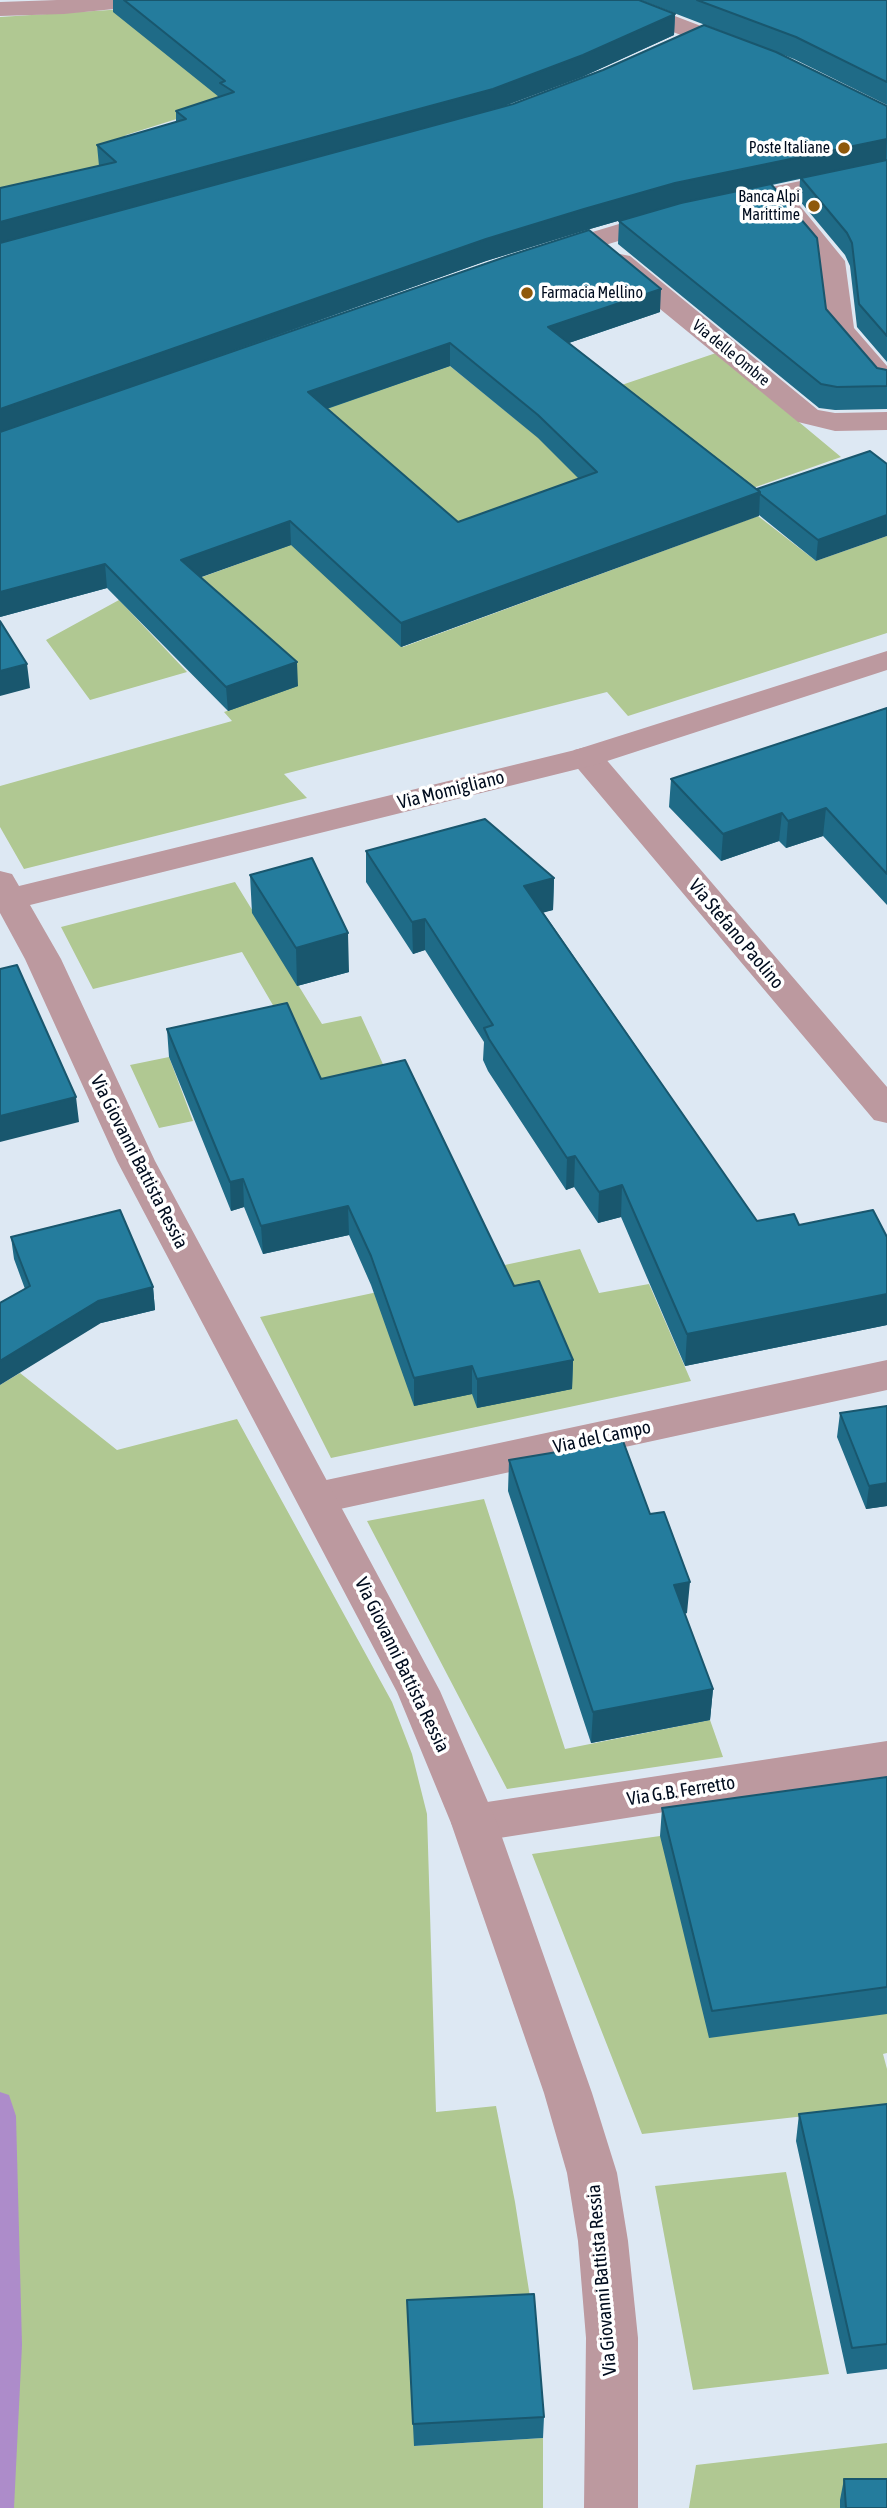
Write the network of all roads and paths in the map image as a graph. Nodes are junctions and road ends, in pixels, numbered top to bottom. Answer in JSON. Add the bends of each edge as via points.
{"nodes":[{"id":1,"x":134,"y":0,"type":"edge"},
{"id":2,"x":611,"y":0,"type":"edge"},
{"id":3,"x":0,"y":9,"type":"edge"},
{"id":4,"x":702,"y":35,"type":"junction"},
{"id":5,"x":665,"y":51,"type":"edge"},
{"id":6,"x":757,"y":56,"type":"edge"},
{"id":7,"x":887,"y":171,"type":"edge"},
{"id":8,"x":775,"y":193,"type":"junction"},
{"id":9,"x":593,"y":240,"type":"junction"},
{"id":10,"x":521,"y":262,"type":"edge"},
{"id":11,"x":887,"y":383,"type":"edge"},
{"id":12,"x":887,"y":421,"type":"edge"},
{"id":13,"x":887,"y":660,"type":"edge"},
{"id":14,"x":586,"y":757,"type":"junction"},
{"id":15,"x":5,"y":890,"type":"edge"},
{"id":16,"x":887,"y":1111,"type":"edge"},
{"id":17,"x":887,"y":1375,"type":"edge"},
{"id":18,"x":317,"y":1498,"type":"junction"},
{"id":19,"x":887,"y":1759,"type":"edge"},
{"id":20,"x":474,"y":1823,"type":"junction"},
{"id":21,"x":611,"y":2508,"type":"edge"}],
"edges":[{"from":1,"to":3,"type":"street"},
{"from":2,"to":4,"type":"street"},
{"from":4,"to":5,"type":"street"},
{"from":4,"to":6,"type":"street"},
{"from":7,"to":8,"type":"street"},
{"from":8,"to":9,"type":"street"},
{"from":8,"to":11,"type":"street","via":[[830,257],[840,330]]},
{"from":9,"to":10,"type":"street"},
{"from":9,"to":12,"type":"street","name":"Via delle Ombre","via":[[808,416],[835,422]]},
{"from":13,"to":14,"type":"street","name":"Via Momigliano"},
{"from":14,"to":15,"type":"street","name":"Via Momigliano"},
{"from":14,"to":16,"type":"street","name":"Via Stefano Paolino"},
{"from":15,"to":18,"type":"street","name":"Via Giovanni Battista Ressia","via":[[43,959],[136,1161]]},
{"from":17,"to":18,"type":"street","name":"Via del Campo"},
{"from":18,"to":20,"type":"street","name":"Via Giovanni Battista Ressia","via":[[418,1690]]},
{"from":19,"to":20,"type":"street","name":"Via G.B. Ferretto"},
{"from":20,"to":21,"type":"street","name":"Via Giovanni Battista Ressia","via":[[592,2173],[612,2338]]}]}
